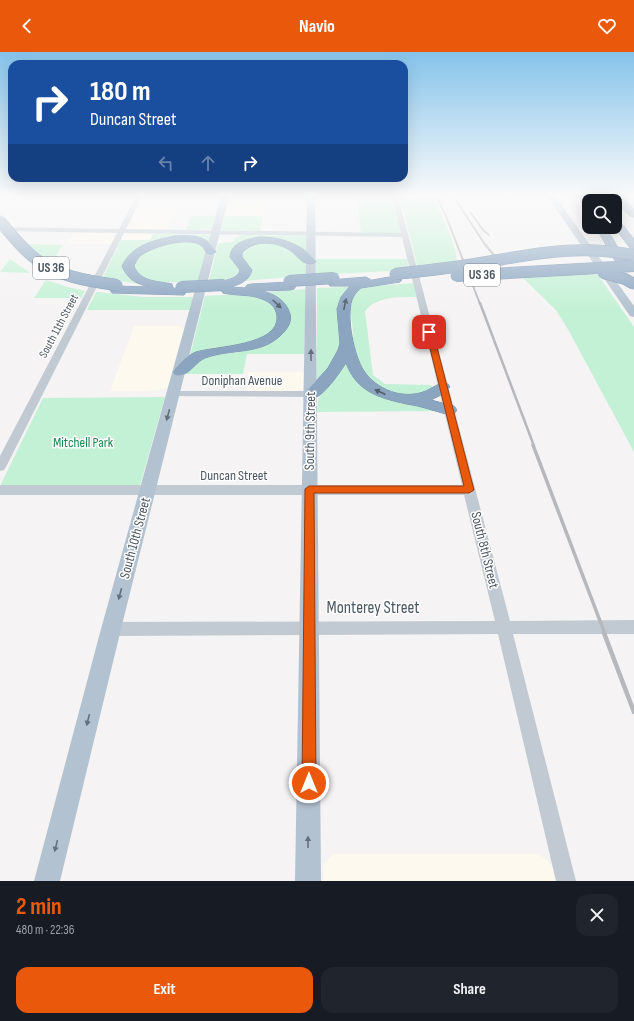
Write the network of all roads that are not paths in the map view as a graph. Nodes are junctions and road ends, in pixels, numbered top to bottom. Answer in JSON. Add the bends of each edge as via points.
{"nodes":[{"id":1,"x":0,"y":234,"type":"edge"},
{"id":2,"x":311,"y":234,"type":"edge"},
{"id":3,"x":11,"y":235,"type":"edge"},
{"id":4,"x":119,"y":235,"type":"edge"},
{"id":5,"x":215,"y":235,"type":"edge"},
{"id":6,"x":376,"y":235,"type":"edge"},
{"id":7,"x":405,"y":235,"type":"joint"},
{"id":8,"x":579,"y":235,"type":"edge"},
{"id":9,"x":606,"y":235,"type":"edge"},
{"id":10,"x":625,"y":235,"type":"edge"},
{"id":11,"x":634,"y":246,"type":"edge"},
{"id":12,"x":211,"y":252,"type":"junction"},
{"id":13,"x":634,"y":255,"type":"edge"},
{"id":14,"x":634,"y":259,"type":"edge"},
{"id":15,"x":620,"y":260,"type":"junction"},
{"id":16,"x":310,"y":262,"type":"junction"},
{"id":17,"x":634,"y":266,"type":"edge"},
{"id":18,"x":565,"y":267,"type":"junction"},
{"id":19,"x":396,"y":277,"type":"junction"},
{"id":20,"x":634,"y":284,"type":"edge"},
{"id":21,"x":168,"y":287,"type":"junction"},
{"id":22,"x":117,"y":288,"type":"junction"},
{"id":23,"x":225,"y":288,"type":"junction"},
{"id":24,"x":181,"y":290,"type":"junction"},
{"id":25,"x":634,"y":314,"type":"edge"},
{"id":26,"x":347,"y":343,"type":"junction"},
{"id":27,"x":180,"y":372,"type":"junction"},
{"id":28,"x":443,"y":387,"type":"junction"},
{"id":29,"x":173,"y":394,"type":"junction"},
{"id":30,"x":311,"y":394,"type":"junction"},
{"id":31,"x":402,"y":399,"type":"junction"},
{"id":32,"x":449,"y":410,"type":"junction"},
{"id":33,"x":0,"y":467,"type":"edge"},
{"id":34,"x":309,"y":489,"type":"junction"},
{"id":35,"x":0,"y":490,"type":"edge"},
{"id":36,"x":148,"y":490,"type":"junction"},
{"id":37,"x":469,"y":490,"type":"junction"},
{"id":38,"x":310,"y":627,"type":"junction"},
{"id":39,"x":504,"y":627,"type":"junction"},
{"id":40,"x":634,"y":627,"type":"edge"},
{"id":41,"x":111,"y":629,"type":"junction"},
{"id":42,"x":47,"y":881,"type":"edge"},
{"id":43,"x":308,"y":881,"type":"edge"},
{"id":44,"x":566,"y":881,"type":"edge"}],
"edges":[{"from":1,"to":22,"type":"highway","number":"US 36","via":[[12,251],[33,267],[80,284]]},
{"from":2,"to":16,"type":"main road","name":"South 9th Street"},
{"from":3,"to":22,"type":"highway","number":"US 36","bridge":true,"via":[[22,248],[42,263],[69,275]]},
{"from":4,"to":33,"type":"street","name":"South 11th Street"},
{"from":5,"to":12,"type":"main road","name":"South 10th Street"},
{"from":6,"to":7,"type":"street"},
{"from":7,"to":28,"type":"street","name":"South 8th Street"},
{"from":8,"to":25,"type":"main road"},
{"from":9,"to":15,"type":"highway"},
{"from":10,"to":11,"type":"highway"},
{"from":12,"to":21,"type":"highway","via":[[206,244],[199,240],[175,240],[147,247],[130,259],[129,270],[134,277]]},
{"from":12,"to":27,"type":"main road","name":"South 10th Street"},
{"from":13,"to":19,"type":"highway","bridge":true,"via":[[598,250],[558,249]]},
{"from":14,"to":15,"type":"highway","number":"US 36"},
{"from":15,"to":17,"type":"highway"},
{"from":15,"to":18,"type":"highway","number":"US 36"},
{"from":16,"to":23,"type":"highway","via":[[287,244],[267,240],[252,242],[239,247],[236,252],[236,258],[246,270],[245,275]]},
{"from":30,"to":16,"type":"main road","name":"South 9th Street","one_way":true},
{"from":17,"to":18,"type":"highway","number":"US 36","bridge":true},
{"from":18,"to":19,"type":"highway","number":"US 36","bridge":true},
{"from":18,"to":20,"type":"highway","bridge":true,"via":[[601,272]]},
{"from":19,"to":23,"type":"highway","number":"US 36"},
{"from":26,"to":19,"type":"highway","one_way":true,"via":[[344,306],[351,291],[364,284]]},
{"from":21,"to":22,"type":"highway","number":"US 36"},
{"from":21,"to":24,"type":"highway","number":"US 36"},
{"from":22,"to":24,"type":"highway","number":"US 36"},
{"from":23,"to":24,"type":"highway","number":"US 36"},
{"from":23,"to":27,"type":"highway","one_way":true,"via":[[250,292],[274,300],[282,309],[283,323],[276,333],[265,341],[201,355]]},
{"from":26,"to":30,"type":"highway","via":[[337,364]]},
{"from":31,"to":26,"type":"highway","one_way":true,"via":[[381,392],[364,382],[352,364]]},
{"from":27,"to":29,"type":"main road","name":"South 10th Street"},
{"from":28,"to":31,"type":"highway","via":[[429,396]]},
{"from":28,"to":32,"type":"street","name":"South 8th Street"},
{"from":29,"to":30,"type":"street","name":"Doniphan Avenue"},
{"from":29,"to":36,"type":"main road","name":"South 10th Street","one_way":true},
{"from":30,"to":34,"type":"main road","name":"South 9th Street"},
{"from":31,"to":32,"type":"highway"},
{"from":32,"to":37,"type":"street","name":"South 8th Street"},
{"from":34,"to":36,"type":"street","name":"Duncan Street"},
{"from":34,"to":37,"type":"street","name":"Duncan Street"},
{"from":34,"to":38,"type":"main road","name":"South 9th Street"},
{"from":35,"to":36,"type":"street","name":"Duncan Street"},
{"from":36,"to":41,"type":"main road","name":"South 10th Street","one_way":true},
{"from":37,"to":39,"type":"street","name":"South 8th Street"},
{"from":38,"to":39,"type":"street","name":"Monterey Street"},
{"from":38,"to":41,"type":"street","name":"Monterey Street"},
{"from":43,"to":38,"type":"main road","name":"South 9th Street","one_way":true},
{"from":39,"to":40,"type":"street","name":"Monterey Street"},
{"from":39,"to":44,"type":"street","name":"South 8th Street"},
{"from":41,"to":42,"type":"main road","name":"South 10th Street","one_way":true}]}
